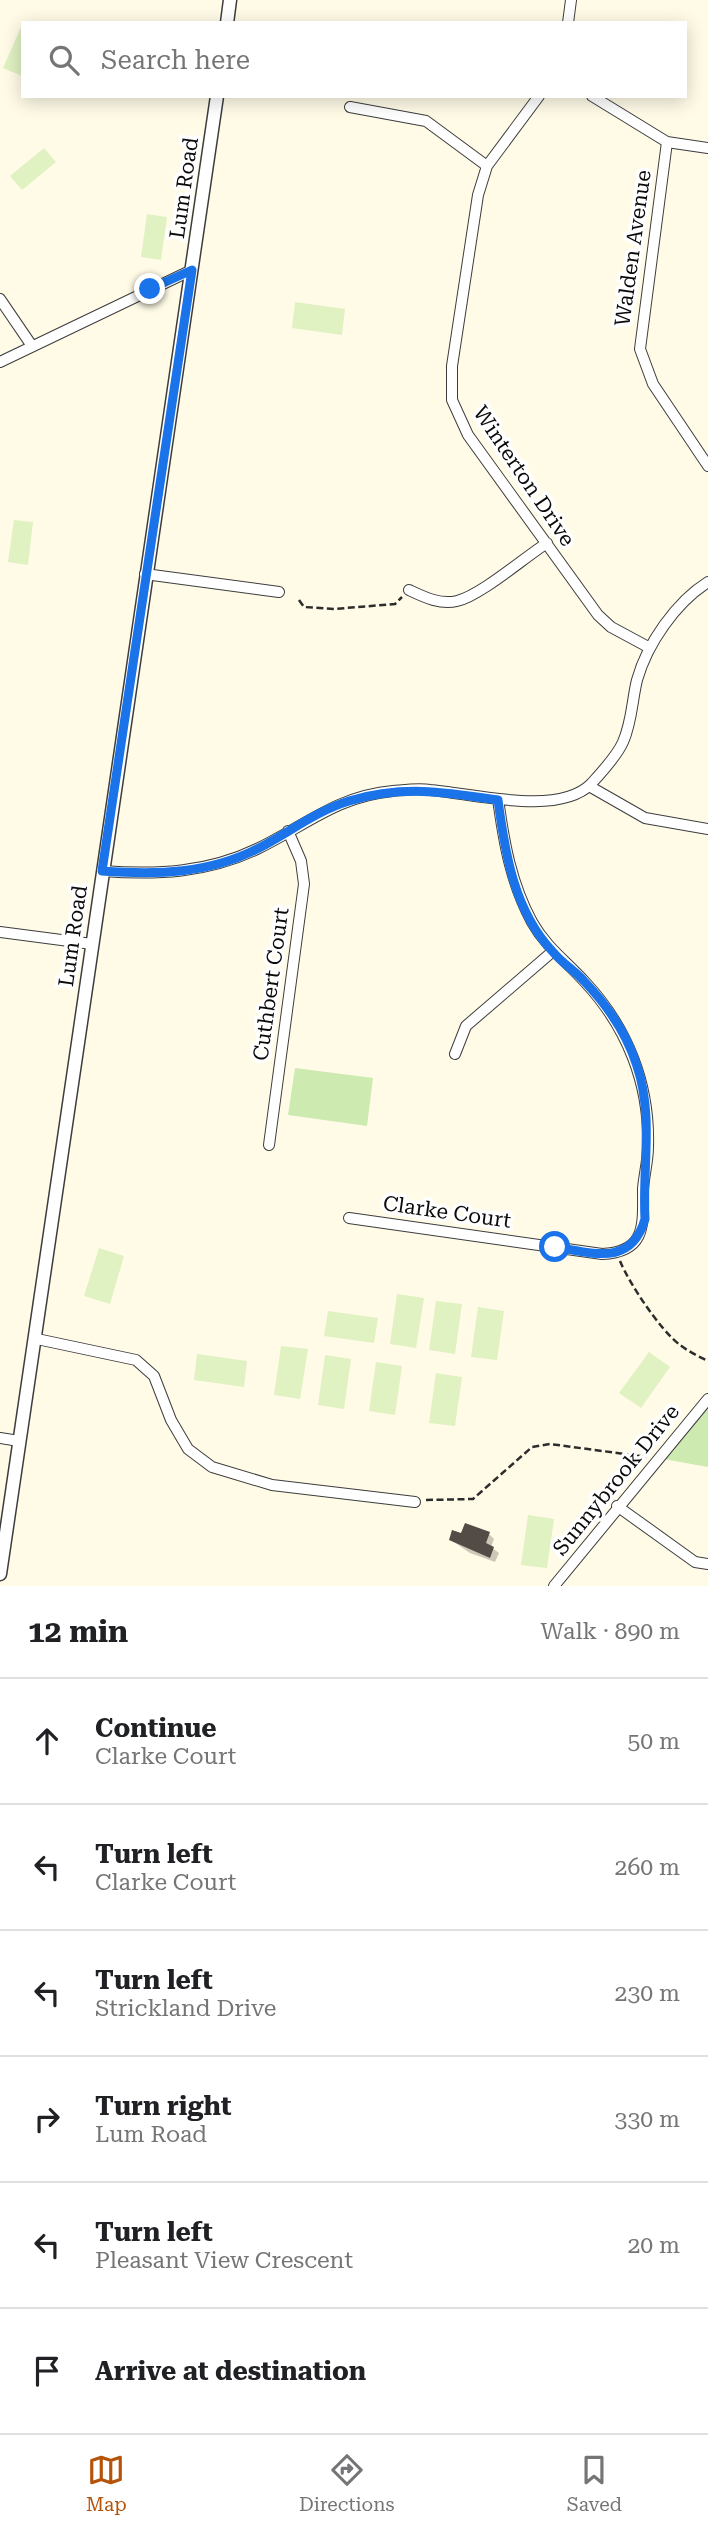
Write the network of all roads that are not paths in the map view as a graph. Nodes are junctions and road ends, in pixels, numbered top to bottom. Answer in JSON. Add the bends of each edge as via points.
{"nodes":[{"id":1,"x":230,"y":0,"type":"edge"},
{"id":2,"x":571,"y":0,"type":"edge"},
{"id":3,"x":227,"y":21,"type":"edge"},
{"id":4,"x":568,"y":21,"type":"edge"},
{"id":5,"x":217,"y":98,"type":"edge"},
{"id":6,"x":538,"y":98,"type":"edge"},
{"id":7,"x":595,"y":98,"type":"edge"},
{"id":8,"x":350,"y":107,"type":"dead end"},
{"id":9,"x":667,"y":142,"type":"junction"},
{"id":10,"x":708,"y":148,"type":"edge"},
{"id":11,"x":487,"y":166,"type":"junction"},
{"id":12,"x":192,"y":270,"type":"junction"},
{"id":13,"x":0,"y":299,"type":"edge"},
{"id":14,"x":32,"y":346,"type":"junction"},
{"id":15,"x":0,"y":362,"type":"edge"},
{"id":16,"x":708,"y":466,"type":"edge"},
{"id":17,"x":547,"y":543,"type":"junction"},
{"id":18,"x":145,"y":574,"type":"junction"},
{"id":19,"x":708,"y":582,"type":"edge"},
{"id":20,"x":409,"y":590,"type":"road end"},
{"id":21,"x":279,"y":592,"type":"dead end"},
{"id":22,"x":650,"y":648,"type":"junction"},
{"id":23,"x":589,"y":786,"type":"junction"},
{"id":24,"x":498,"y":800,"type":"junction"},
{"id":25,"x":708,"y":829,"type":"edge"},
{"id":26,"x":288,"y":831,"type":"junction"},
{"id":27,"x":102,"y":871,"type":"junction"},
{"id":28,"x":0,"y":932,"type":"edge"},
{"id":29,"x":92,"y":944,"type":"junction"},
{"id":30,"x":552,"y":952,"type":"junction"},
{"id":31,"x":454,"y":1054,"type":"dead end"},
{"id":32,"x":269,"y":1144,"type":"dead end"},
{"id":33,"x":349,"y":1218,"type":"dead end"},
{"id":34,"x":37,"y":1339,"type":"junction"},
{"id":35,"x":708,"y":1399,"type":"edge"},
{"id":36,"x":0,"y":1438,"type":"edge"},
{"id":37,"x":19,"y":1441,"type":"junction"},
{"id":38,"x":415,"y":1502,"type":"road end"},
{"id":39,"x":617,"y":1506,"type":"junction"},
{"id":40,"x":708,"y":1564,"type":"edge"},
{"id":41,"x":0,"y":1574,"type":"edge"},
{"id":42,"x":554,"y":1586,"type":"edge"}],
"edges":[{"from":1,"to":3,"type":"street"},
{"from":2,"to":4,"type":"street"},
{"from":5,"to":12,"type":"street","name":"Lum Road"},
{"from":6,"to":11,"type":"street","name":"Winterton Drive"},
{"from":7,"to":9,"type":"street"},
{"from":8,"to":11,"type":"street","via":[[426,121]]},
{"from":9,"to":10,"type":"street"},
{"from":9,"to":16,"type":"street","name":"Walden Avenue","via":[[640,349],[653,384]]},
{"from":11,"to":17,"type":"street","name":"Winterton Drive","via":[[478,195],[454,353],[452,400],[468,435]]},
{"from":12,"to":14,"type":"street"},
{"from":12,"to":18,"type":"street","name":"Lum Road"},
{"from":13,"to":14,"type":"street"},
{"from":14,"to":15,"type":"street"},
{"from":17,"to":20,"type":"street","via":[[457,601],[431,600]]},
{"from":17,"to":22,"type":"street","name":"Winterton Drive","via":[[598,615]]},
{"from":18,"to":21,"type":"street"},
{"from":18,"to":27,"type":"street","name":"Lum Road"},
{"from":19,"to":22,"type":"street","via":[[672,616]]},
{"from":22,"to":23,"type":"street","via":[[623,743]]},
{"from":23,"to":24,"type":"street","via":[[533,803]]},
{"from":23,"to":25,"type":"street","via":[[645,818]]},
{"from":24,"to":26,"type":"street","via":[[428,789],[390,792],[348,801]]},
{"from":24,"to":30,"type":"street","via":[[505,854],[519,895]]},
{"from":26,"to":27,"type":"street","via":[[226,862],[178,873]]},
{"from":26,"to":32,"type":"street","name":"Cuthbert Court","via":[[301,861],[304,884]]},
{"from":27,"to":29,"type":"street","name":"Lum Road"},
{"from":28,"to":29,"type":"street"},
{"from":29,"to":34,"type":"street","name":"Lum Road"},
{"from":30,"to":31,"type":"street","via":[[466,1026]]},
{"from":30,"to":33,"type":"street","name":"Clarke Court","via":[[610,1011],[638,1066],[647,1109],[645,1219],[640,1236],[616,1253],[580,1251]]},
{"from":34,"to":37,"type":"street","name":"Lum Road"},
{"from":34,"to":38,"type":"street","via":[[136,1360],[154,1376],[188,1449],[212,1468],[271,1485]]},
{"from":35,"to":39,"type":"street","name":"Sunnybrook Drive"},
{"from":36,"to":37,"type":"street"},
{"from":37,"to":41,"type":"street","name":"Lum Road"},
{"from":39,"to":40,"type":"street","via":[[695,1562]]},
{"from":39,"to":42,"type":"street","name":"Sunnybrook Drive"}]}
